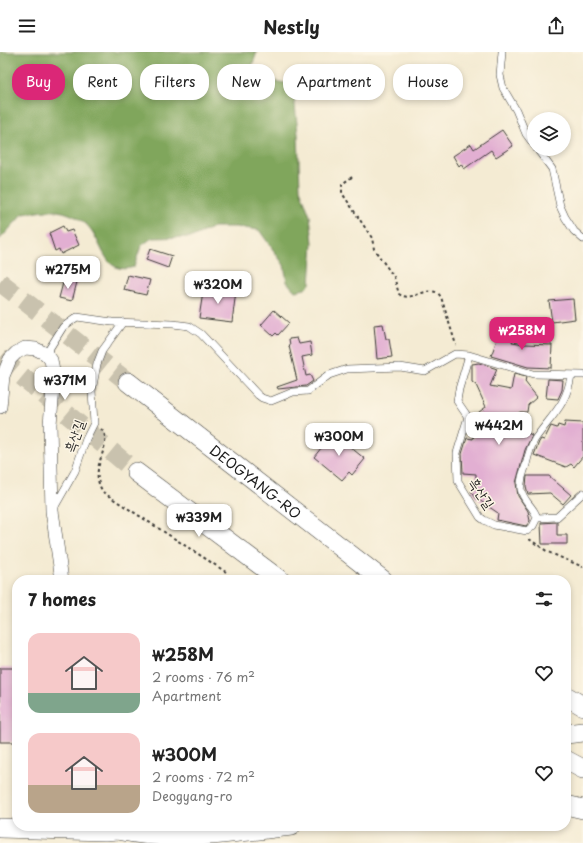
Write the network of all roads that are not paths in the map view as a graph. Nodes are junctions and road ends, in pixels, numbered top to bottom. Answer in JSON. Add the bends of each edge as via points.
{"nodes":[{"id":1,"x":502,"y":52,"type":"edge"},
{"id":2,"x":527,"y":135,"type":"edge"},
{"id":3,"x":542,"y":156,"type":"edge"},
{"id":4,"x":583,"y":239,"type":"edge"},
{"id":5,"x":123,"y":322,"type":"junction"},
{"id":6,"x":46,"y":354,"type":"junction"},
{"id":7,"x":469,"y":355,"type":"junction"},
{"id":8,"x":571,"y":375,"type":"junction"},
{"id":9,"x":583,"y":375,"type":"edge"},
{"id":10,"x":128,"y":382,"type":"tunnel mouth"},
{"id":11,"x":0,"y":408,"type":"edge"},
{"id":12,"x":136,"y":472,"type":"tunnel mouth"},
{"id":13,"x":583,"y":493,"type":"edge"},
{"id":14,"x":52,"y":511,"type":"junction"},
{"id":15,"x":537,"y":518,"type":"junction"},
{"id":16,"x":61,"y":575,"type":"edge"},
{"id":17,"x":273,"y":575,"type":"edge"},
{"id":18,"x":377,"y":575,"type":"edge"},
{"id":19,"x":571,"y":699,"type":"edge"},
{"id":20,"x":583,"y":706,"type":"edge"},
{"id":21,"x":583,"y":732,"type":"edge"},
{"id":22,"x":571,"y":733,"type":"edge"},
{"id":23,"x":571,"y":763,"type":"edge"},
{"id":24,"x":583,"y":769,"type":"edge"},
{"id":25,"x":571,"y":806,"type":"edge"},
{"id":26,"x":583,"y":808,"type":"edge"},
{"id":27,"x":0,"y":828,"type":"edge"},
{"id":28,"x":12,"y":828,"type":"edge"},
{"id":29,"x":119,"y":831,"type":"edge"},
{"id":30,"x":250,"y":831,"type":"edge"}],
"edges":[{"from":1,"to":2,"type":"lane","via":[[500,75],[503,88]]},
{"from":3,"to":4,"type":"lane","via":[[552,169],[565,217]]},
{"from":5,"to":6,"type":"lane","via":[[77,317],[63,327]]},
{"from":5,"to":7,"type":"lane","via":[[189,326],[258,395],[267,400],[274,400],[293,392],[308,391],[321,379],[347,369],[400,366],[425,371],[449,356]]},
{"from":5,"to":14,"type":"lane","name":"흑산길","via":[[102,352],[94,373],[94,423],[75,471]]},
{"from":6,"to":11,"type":"street","via":[[36,349],[25,348],[10,359],[2,376]]},
{"from":6,"to":14,"type":"street","via":[[51,360],[54,377],[50,424]]},
{"from":7,"to":8,"type":"lane","via":[[533,374]]},
{"from":7,"to":15,"type":"lane","name":"흑산길","via":[[457,396],[458,404],[468,417],[457,452],[458,480],[480,516],[494,525],[527,531]]},
{"from":8,"to":9,"type":"lane"},
{"from":8,"to":15,"type":"lane","via":[[565,398],[534,442],[522,475],[523,495],[526,502],[533,507]]},
{"from":10,"to":18,"type":"main road","name":"DEOGYANG-RO"},
{"from":12,"to":17,"type":"main road"},
{"from":13,"to":15,"type":"lane","via":[[557,517]]},
{"from":14,"to":16,"type":"street"},
{"from":19,"to":20,"type":"main road"},
{"from":21,"to":22,"type":"main road"},
{"from":23,"to":24,"type":"main road"},
{"from":25,"to":26,"type":"main road"},
{"from":27,"to":28,"type":"main road"},
{"from":29,"to":30,"type":"main road","via":[[149,837],[184,839]]}]}
